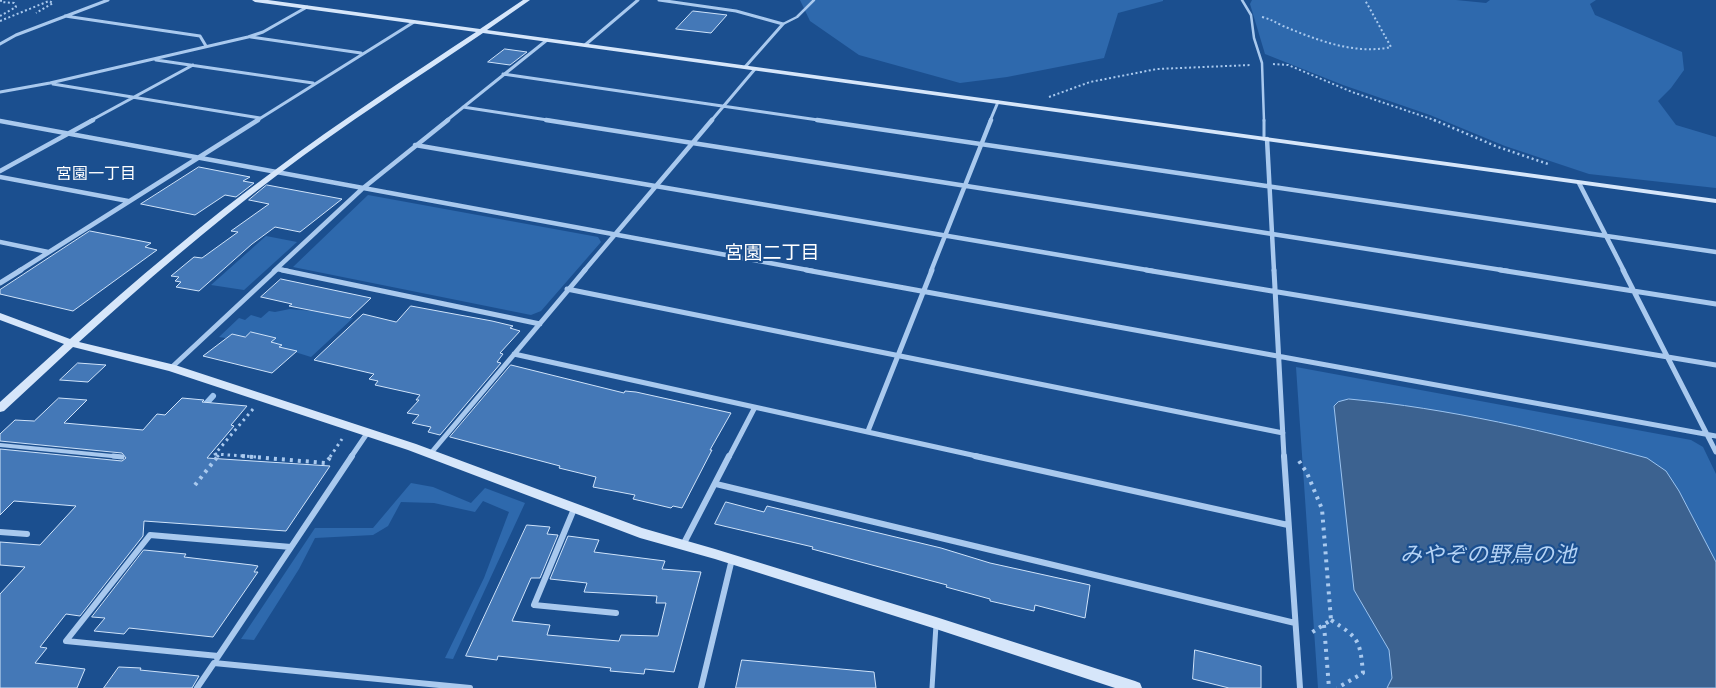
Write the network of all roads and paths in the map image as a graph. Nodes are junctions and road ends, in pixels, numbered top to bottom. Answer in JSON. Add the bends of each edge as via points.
{"nodes":[{"id":1,"x":1,"y":0,"type":"edge"},
{"id":2,"x":108,"y":0,"type":"edge"},
{"id":3,"x":256,"y":0,"type":"edge"},
{"id":4,"x":527,"y":0,"type":"edge"},
{"id":5,"x":638,"y":0,"type":"edge"},
{"id":6,"x":659,"y":0,"type":"edge"},
{"id":7,"x":814,"y":0,"type":"edge"},
{"id":8,"x":1242,"y":0,"type":"edge"},
{"id":9,"x":1365,"y":0,"type":"edge"},
{"id":10,"x":307,"y":7,"type":"junction"},
{"id":11,"x":34,"y":14,"type":"dead end"},
{"id":12,"x":1251,"y":15,"type":"junction"},
{"id":13,"x":0,"y":16,"type":"edge"},
{"id":14,"x":65,"y":16,"type":"junction"},
{"id":15,"x":0,"y":21,"type":"edge"},
{"id":16,"x":414,"y":22,"type":"junction"},
{"id":17,"x":783,"y":24,"type":"junction"},
{"id":18,"x":482,"y":31,"type":"junction"},
{"id":19,"x":248,"y":36,"type":"junction"},
{"id":20,"x":548,"y":40,"type":"junction"},
{"id":21,"x":0,"y":44,"type":"edge"},
{"id":22,"x":585,"y":45,"type":"junction"},
{"id":23,"x":206,"y":46,"type":"junction"},
{"id":24,"x":361,"y":53,"type":"junction"},
{"id":25,"x":153,"y":59,"type":"junction"},
{"id":26,"x":1262,"y":64,"type":"junction"},
{"id":27,"x":193,"y":65,"type":"junction"},
{"id":28,"x":745,"y":67,"type":"junction"},
{"id":29,"x":755,"y":69,"type":"junction"},
{"id":30,"x":504,"y":74,"type":"junction"},
{"id":31,"x":50,"y":83,"type":"junction"},
{"id":32,"x":313,"y":83,"type":"junction"},
{"id":33,"x":0,"y":92,"type":"edge"},
{"id":34,"x":134,"y":97,"type":"junction"},
{"id":35,"x":998,"y":102,"type":"junction"},
{"id":36,"x":723,"y":106,"type":"junction"},
{"id":37,"x":1023,"y":106,"type":"junction"},
{"id":38,"x":464,"y":107,"type":"junction"},
{"id":39,"x":260,"y":118,"type":"junction"},
{"id":40,"x":0,"y":121,"type":"edge"},
{"id":41,"x":68,"y":134,"type":"junction"},
{"id":42,"x":1265,"y":139,"type":"junction"},
{"id":43,"x":693,"y":143,"type":"junction"},
{"id":44,"x":980,"y":144,"type":"junction"},
{"id":45,"x":416,"y":145,"type":"junction"},
{"id":46,"x":198,"y":157,"type":"junction"},
{"id":47,"x":1549,"y":164,"type":"dead end"},
{"id":48,"x":0,"y":170,"type":"edge"},
{"id":49,"x":277,"y":172,"type":"junction"},
{"id":50,"x":0,"y":177,"type":"edge"},
{"id":51,"x":1579,"y":183,"type":"junction"},
{"id":52,"x":656,"y":186,"type":"junction"},
{"id":53,"x":964,"y":186,"type":"junction"},
{"id":54,"x":1269,"y":187,"type":"junction"},
{"id":55,"x":362,"y":189,"type":"junction"},
{"id":56,"x":128,"y":201,"type":"junction"},
{"id":57,"x":1716,"y":201,"type":"edge"},
{"id":58,"x":615,"y":234,"type":"junction"},
{"id":59,"x":946,"y":235,"type":"junction"},
{"id":60,"x":1273,"y":236,"type":"junction"},
{"id":61,"x":1607,"y":236,"type":"junction"},
{"id":62,"x":0,"y":242,"type":"edge"},
{"id":63,"x":48,"y":252,"type":"junction"},
{"id":64,"x":1716,"y":252,"type":"edge"},
{"id":65,"x":277,"y":269,"type":"junction"},
{"id":66,"x":0,"y":283,"type":"edge"},
{"id":67,"x":567,"y":289,"type":"junction"},
{"id":68,"x":924,"y":290,"type":"junction"},
{"id":69,"x":1275,"y":292,"type":"junction"},
{"id":70,"x":1634,"y":292,"type":"junction"},
{"id":71,"x":1716,"y":304,"type":"edge"},
{"id":72,"x":0,"y":316,"type":"edge"},
{"id":73,"x":540,"y":324,"type":"junction"},
{"id":74,"x":71,"y":343,"type":"junction"},
{"id":75,"x":514,"y":354,"type":"junction"},
{"id":76,"x":897,"y":354,"type":"junction"},
{"id":77,"x":1666,"y":356,"type":"junction"},
{"id":78,"x":1280,"y":357,"type":"junction"},
{"id":79,"x":1716,"y":365,"type":"edge"},
{"id":80,"x":171,"y":368,"type":"junction"},
{"id":81,"x":263,"y":397,"type":"junction"},
{"id":82,"x":0,"y":408,"type":"edge"},
{"id":83,"x":754,"y":409,"type":"junction"},
{"id":84,"x":350,"y":426,"type":"junction"},
{"id":85,"x":868,"y":431,"type":"junction"},
{"id":86,"x":368,"y":432,"type":"junction"},
{"id":87,"x":1283,"y":433,"type":"junction"},
{"id":88,"x":1707,"y":434,"type":"junction"},
{"id":89,"x":1716,"y":436,"type":"edge"},
{"id":90,"x":0,"y":446,"type":"edge"},
{"id":91,"x":250,"y":451,"type":"dead end"},
{"id":92,"x":1716,"y":452,"type":"edge"},
{"id":93,"x":431,"y":453,"type":"junction"},
{"id":94,"x":219,"y":454,"type":"junction"},
{"id":95,"x":299,"y":455,"type":"dead end"},
{"id":96,"x":246,"y":456,"type":"junction"},
{"id":97,"x":122,"y":457,"type":"dead end"},
{"id":98,"x":296,"y":460,"type":"junction"},
{"id":99,"x":1299,"y":461,"type":"dead end"},
{"id":100,"x":716,"y":484,"type":"junction"},
{"id":101,"x":194,"y":485,"type":"dead end"},
{"id":102,"x":574,"y":509,"type":"junction"},
{"id":103,"x":1288,"y":525,"type":"junction"},
{"id":104,"x":0,"y":532,"type":"edge"},
{"id":105,"x":28,"y":534,"type":"dead end"},
{"id":106,"x":683,"y":545,"type":"junction"},
{"id":107,"x":291,"y":547,"type":"junction"},
{"id":108,"x":732,"y":560,"type":"junction"},
{"id":109,"x":616,"y":613,"type":"dead end"},
{"id":110,"x":1331,"y":620,"type":"junction"},
{"id":111,"x":936,"y":623,"type":"junction"},
{"id":112,"x":1295,"y":623,"type":"junction"},
{"id":113,"x":1324,"y":624,"type":"junction"},
{"id":114,"x":1311,"y":633,"type":"dead end"},
{"id":115,"x":216,"y":659,"type":"junction"},
{"id":116,"x":197,"y":688,"type":"edge"},
{"id":117,"x":470,"y":688,"type":"edge"},
{"id":118,"x":701,"y":688,"type":"edge"},
{"id":119,"x":932,"y":688,"type":"edge"},
{"id":120,"x":1136,"y":688,"type":"edge"},
{"id":121,"x":1300,"y":688,"type":"edge"},
{"id":122,"x":1329,"y":688,"type":"edge"},
{"id":123,"x":1337,"y":688,"type":"edge"}],
"edges":[{"from":1,"to":13,"type":"path","via":[[14,3],[16,7]]},
{"from":2,"to":14,"type":"street"},
{"from":3,"to":10,"type":"street"},
{"from":4,"to":18,"type":"street"},
{"from":5,"to":22,"type":"street"},
{"from":6,"to":17,"type":"street","via":[[736,11]]},
{"from":7,"to":17,"type":"lane","via":[[797,17]]},
{"from":8,"to":12,"type":"lane"},
{"from":9,"to":12,"type":"path","via":[[1391,46],[1374,50],[1355,49],[1281,25],[1270,18]]},
{"from":10,"to":16,"type":"street"},
{"from":10,"to":19,"type":"street","via":[[263,32]]},
{"from":11,"to":15,"type":"path","via":[[53,3],[49,1]]},
{"from":12,"to":26,"type":"lane"},
{"from":14,"to":21,"type":"street"},
{"from":14,"to":23,"type":"street","via":[[200,36]]},
{"from":16,"to":18,"type":"street"},
{"from":16,"to":24,"type":"street"},
{"from":17,"to":28,"type":"street"},
{"from":18,"to":20,"type":"street"},
{"from":18,"to":49,"type":"street"},
{"from":19,"to":23,"type":"street"},
{"from":19,"to":24,"type":"street"},
{"from":20,"to":22,"type":"street"},
{"from":20,"to":30,"type":"street"},
{"from":22,"to":28,"type":"street"},
{"from":23,"to":25,"type":"street"},
{"from":24,"to":32,"type":"street"},
{"from":25,"to":27,"type":"street"},
{"from":25,"to":31,"type":"street"},
{"from":26,"to":37,"type":"path","via":[[1157,68],[1090,82]]},
{"from":26,"to":42,"type":"lane"},
{"from":26,"to":47,"type":"path","via":[[1288,65],[1352,92],[1420,114],[1498,147]]},
{"from":27,"to":32,"type":"street"},
{"from":27,"to":34,"type":"street"},
{"from":28,"to":29,"type":"street"},
{"from":29,"to":35,"type":"street"},
{"from":29,"to":36,"type":"street"},
{"from":30,"to":36,"type":"street"},
{"from":30,"to":38,"type":"street"},
{"from":31,"to":33,"type":"street"},
{"from":31,"to":34,"type":"street"},
{"from":32,"to":39,"type":"street"},
{"from":34,"to":39,"type":"street"},
{"from":34,"to":41,"type":"street"},
{"from":35,"to":37,"type":"street"},
{"from":35,"to":44,"type":"street"},
{"from":36,"to":43,"type":"street"},
{"from":36,"to":44,"type":"street"},
{"from":37,"to":42,"type":"street"},
{"from":38,"to":43,"type":"street"},
{"from":38,"to":45,"type":"street"},
{"from":39,"to":46,"type":"street"},
{"from":40,"to":41,"type":"street"},
{"from":41,"to":46,"type":"street"},
{"from":41,"to":48,"type":"street"},
{"from":42,"to":51,"type":"street"},
{"from":42,"to":54,"type":"street"},
{"from":43,"to":52,"type":"street"},
{"from":43,"to":53,"type":"street"},
{"from":44,"to":53,"type":"street"},
{"from":44,"to":54,"type":"street"},
{"from":45,"to":52,"type":"street"},
{"from":45,"to":55,"type":"street"},
{"from":46,"to":49,"type":"street"},
{"from":46,"to":56,"type":"street"},
{"from":49,"to":55,"type":"street"},
{"from":49,"to":74,"type":"street","via":[[171,255]]},
{"from":50,"to":56,"type":"street"},
{"from":51,"to":57,"type":"street"},
{"from":51,"to":61,"type":"street"},
{"from":52,"to":58,"type":"street"},
{"from":52,"to":59,"type":"street"},
{"from":53,"to":59,"type":"street"},
{"from":53,"to":60,"type":"street"},
{"from":54,"to":60,"type":"street"},
{"from":54,"to":61,"type":"street"},
{"from":55,"to":58,"type":"street"},
{"from":55,"to":65,"type":"street"},
{"from":56,"to":63,"type":"street"},
{"from":58,"to":67,"type":"street"},
{"from":58,"to":68,"type":"street"},
{"from":59,"to":68,"type":"street"},
{"from":59,"to":69,"type":"street"},
{"from":60,"to":69,"type":"street"},
{"from":60,"to":70,"type":"street"},
{"from":61,"to":64,"type":"street"},
{"from":61,"to":70,"type":"street"},
{"from":62,"to":63,"type":"street"},
{"from":63,"to":66,"type":"street"},
{"from":65,"to":73,"type":"street"},
{"from":65,"to":80,"type":"street"},
{"from":67,"to":73,"type":"street"},
{"from":67,"to":76,"type":"street"},
{"from":68,"to":76,"type":"street"},
{"from":68,"to":78,"type":"street"},
{"from":69,"to":77,"type":"street"},
{"from":69,"to":78,"type":"street"},
{"from":70,"to":71,"type":"street"},
{"from":70,"to":77,"type":"street"},
{"from":72,"to":74,"type":"street"},
{"from":73,"to":75,"type":"street"},
{"from":74,"to":80,"type":"street"},
{"from":74,"to":82,"type":"street"},
{"from":75,"to":83,"type":"street"},
{"from":75,"to":93,"type":"street"},
{"from":76,"to":85,"type":"street"},
{"from":76,"to":87,"type":"street"},
{"from":77,"to":79,"type":"street"},
{"from":77,"to":88,"type":"street"},
{"from":78,"to":87,"type":"street"},
{"from":78,"to":88,"type":"street"},
{"from":80,"to":81,"type":"street"},
{"from":81,"to":84,"type":"street"},
{"from":81,"to":94,"type":"path","via":[[215,454]]},
{"from":83,"to":85,"type":"street"},
{"from":83,"to":100,"type":"street"},
{"from":84,"to":86,"type":"street"},
{"from":84,"to":98,"type":"path","via":[[326,463]]},
{"from":85,"to":103,"type":"street"},
{"from":86,"to":93,"type":"street"},
{"from":86,"to":107,"type":"street"},
{"from":87,"to":103,"type":"street"},
{"from":88,"to":89,"type":"street"},
{"from":88,"to":92,"type":"street"},
{"from":90,"to":97,"type":"lane"},
{"from":91,"to":96,"type":"path"},
{"from":93,"to":102,"type":"street"},
{"from":94,"to":96,"type":"path"},
{"from":94,"to":101,"type":"path"},
{"from":95,"to":98,"type":"path"},
{"from":96,"to":98,"type":"path"},
{"from":99,"to":110,"type":"path","via":[[1322,509]]},
{"from":100,"to":106,"type":"street"},
{"from":100,"to":112,"type":"street"},
{"from":102,"to":106,"type":"street"},
{"from":102,"to":109,"type":"street","via":[[534,605]]},
{"from":103,"to":112,"type":"street"},
{"from":104,"to":105,"type":"street"},
{"from":106,"to":108,"type":"street"},
{"from":107,"to":115,"type":"street"},
{"from":107,"to":115,"type":"street","via":[[150,535],[66,641]]},
{"from":108,"to":111,"type":"street"},
{"from":108,"to":118,"type":"street"},
{"from":110,"to":113,"type":"path"},
{"from":110,"to":123,"type":"path","via":[[1360,642],[1363,673]]},
{"from":111,"to":119,"type":"lane"},
{"from":111,"to":120,"type":"street"},
{"from":112,"to":121,"type":"street"},
{"from":113,"to":114,"type":"path"},
{"from":113,"to":122,"type":"path"},
{"from":115,"to":116,"type":"street"},
{"from":115,"to":117,"type":"street"}]}
